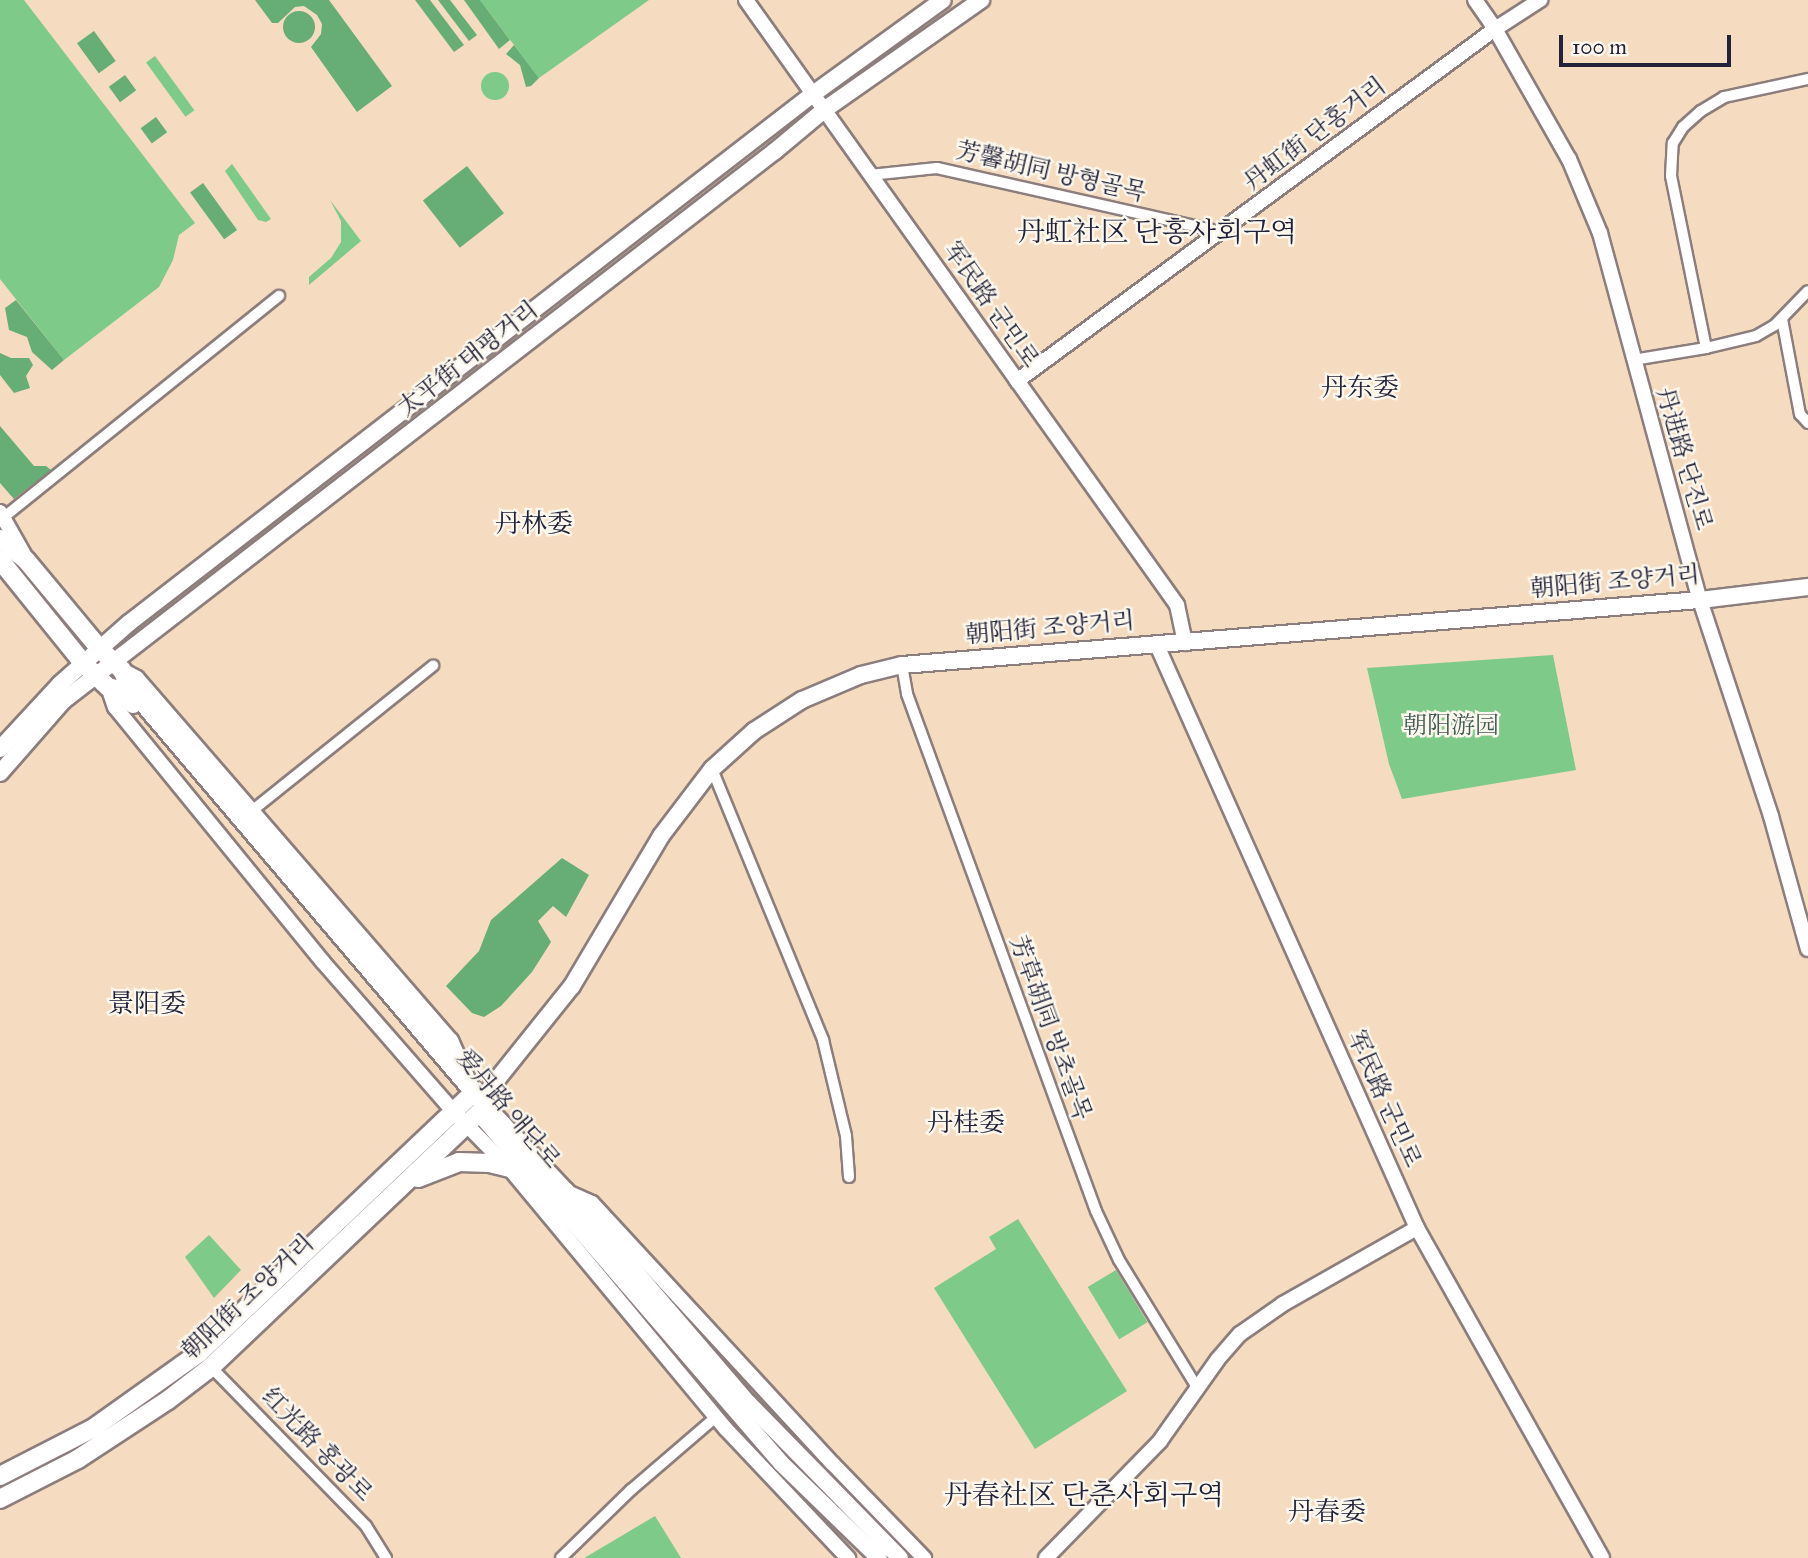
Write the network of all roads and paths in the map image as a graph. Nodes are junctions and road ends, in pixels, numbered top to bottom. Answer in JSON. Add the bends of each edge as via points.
{"nodes":[{"id":1,"x":746,"y":0,"type":"edge"},
{"id":2,"x":943,"y":0,"type":"edge"},
{"id":3,"x":981,"y":0,"type":"edge"},
{"id":4,"x":1475,"y":0,"type":"edge"},
{"id":5,"x":1540,"y":0,"type":"edge"},
{"id":6,"x":1495,"y":29,"type":"junction"},
{"id":7,"x":1808,"y":79,"type":"edge"},
{"id":8,"x":813,"y":94,"type":"junction"},
{"id":9,"x":824,"y":110,"type":"junction"},
{"id":10,"x":870,"y":175,"type":"junction"},
{"id":11,"x":1221,"y":232,"type":"junction"},
{"id":12,"x":1808,"y":291,"type":"edge"},
{"id":13,"x":279,"y":296,"type":"dead end"},
{"id":14,"x":1782,"y":319,"type":"junction"},
{"id":15,"x":1706,"y":348,"type":"junction"},
{"id":16,"x":1633,"y":360,"type":"junction"},
{"id":17,"x":1017,"y":381,"type":"junction"},
{"id":18,"x":1808,"y":424,"type":"edge"},
{"id":19,"x":2,"y":514,"type":"edge"},
{"id":20,"x":0,"y":539,"type":"edge"},
{"id":21,"x":26,"y":560,"type":"junction"},
{"id":22,"x":2,"y":566,"type":"edge"},
{"id":23,"x":1808,"y":587,"type":"edge"},
{"id":24,"x":1700,"y":600,"type":"junction"},
{"id":25,"x":71,"y":613,"type":"junction"},
{"id":26,"x":54,"y":627,"type":"junction"},
{"id":27,"x":1156,"y":643,"type":"junction"},
{"id":28,"x":1185,"y":643,"type":"junction"},
{"id":29,"x":100,"y":649,"type":"junction"},
{"id":30,"x":83,"y":663,"type":"junction"},
{"id":31,"x":902,"y":665,"type":"junction"},
{"id":32,"x":118,"y":666,"type":"junction"},
{"id":33,"x":433,"y":666,"type":"dead end"},
{"id":34,"x":103,"y":681,"type":"junction"},
{"id":35,"x":0,"y":748,"type":"edge"},
{"id":36,"x":712,"y":769,"type":"junction"},
{"id":37,"x":0,"y":772,"type":"edge"},
{"id":38,"x":253,"y":810,"type":"junction"},
{"id":39,"x":1808,"y":949,"type":"edge"},
{"id":40,"x":475,"y":1107,"type":"junction"},
{"id":41,"x":454,"y":1112,"type":"junction"},
{"id":42,"x":510,"y":1168,"type":"junction"},
{"id":43,"x":530,"y":1172,"type":"junction"},
{"id":44,"x":849,"y":1177,"type":"dead end"},
{"id":45,"x":406,"y":1183,"type":"junction"},
{"id":46,"x":566,"y":1191,"type":"junction"},
{"id":47,"x":1417,"y":1228,"type":"junction"},
{"id":48,"x":211,"y":1367,"type":"junction"},
{"id":49,"x":1198,"y":1389,"type":"junction"},
{"id":50,"x":716,"y":1417,"type":"junction"},
{"id":51,"x":0,"y":1476,"type":"edge"},
{"id":52,"x":0,"y":1499,"type":"edge"},
{"id":53,"x":921,"y":1557,"type":"edge"},
{"id":54,"x":386,"y":1558,"type":"edge"},
{"id":55,"x":561,"y":1558,"type":"edge"},
{"id":56,"x":848,"y":1558,"type":"edge"},
{"id":57,"x":878,"y":1558,"type":"edge"},
{"id":58,"x":900,"y":1558,"type":"edge"},
{"id":59,"x":1046,"y":1558,"type":"edge"},
{"id":60,"x":1602,"y":1558,"type":"edge"}],
"edges":[{"from":1,"to":8,"type":"street","name":"军民路 군민로"},
{"from":2,"to":8,"type":"main road","name":"太平街 태평거리"},
{"from":3,"to":9,"type":"main road","name":"太平街 태평거리"},
{"from":4,"to":6,"type":"street","name":"丹进路 단진로"},
{"from":5,"to":6,"type":"street","name":"丹虹街 단홍거리"},
{"from":6,"to":11,"type":"street","name":"丹虹街 단홍거리"},
{"from":6,"to":16,"type":"street","name":"丹进路 단진로","via":[[1586,196]]},
{"from":7,"to":15,"type":"street","via":[[1724,97],[1683,127],[1673,143],[1671,176]]},
{"from":8,"to":9,"type":"street","name":"军民路 군민로"},
{"from":8,"to":29,"type":"main road","name":"太平街 태평거리"},
{"from":9,"to":10,"type":"street","name":"军民路 군민로"},
{"from":9,"to":32,"type":"main road","name":"太平街 태평거리"},
{"from":10,"to":11,"type":"street","name":"芳馨胡同 방형골목","via":[[937,168]]},
{"from":10,"to":17,"type":"street","name":"军民路 군민로"},
{"from":11,"to":17,"type":"street","name":"丹虹街 단홍거리"},
{"from":12,"to":14,"type":"street"},
{"from":13,"to":19,"type":"street"},
{"from":14,"to":15,"type":"street","via":[[1756,336]]},
{"from":14,"to":18,"type":"street","via":[[1800,414]]},
{"from":15,"to":16,"type":"street"},
{"from":16,"to":24,"type":"street","name":"丹进路 단진로"},
{"from":17,"to":28,"type":"street","name":"军民路 군민로","via":[[1177,605]]},
{"from":19,"to":21,"type":"street","name":"爱丹路 애단로"},
{"from":20,"to":21,"type":"main road","name":"爱丹路 애단로"},
{"from":21,"to":25,"type":"main road","name":"爱丹路 애단로"},
{"from":22,"to":26,"type":"main road","name":"爱丹路 애단로"},
{"from":23,"to":24,"type":"main road","name":"朝阳街 조양거리"},
{"from":24,"to":28,"type":"main road","name":"朝阳街 조양거리"},
{"from":24,"to":39,"type":"street","name":"丹进路 단진로","via":[[1771,816]]},
{"from":25,"to":26,"type":"main road"},
{"from":25,"to":29,"type":"main road","name":"爱丹路 애단로"},
{"from":26,"to":30,"type":"main road","name":"爱丹路 애단로"},
{"from":27,"to":28,"type":"main road","name":"朝阳街 조양거리"},
{"from":27,"to":31,"type":"main road","name":"朝阳街 조양거리"},
{"from":27,"to":47,"type":"street","name":"军民路 군민로"},
{"from":29,"to":30,"type":"main road","name":"太平街 태평거리"},
{"from":29,"to":32,"type":"main road","name":"爱丹路 애단로"},
{"from":30,"to":34,"type":"main road","name":"爱丹路 애단로"},
{"from":30,"to":35,"type":"main road","name":"太平街 태평거리"},
{"from":31,"to":36,"type":"main road","name":"朝阳街 조양거리","via":[[861,675],[802,700],[754,732]]},
{"from":31,"to":49,"type":"street","name":"芳草胡同 방초골목","via":[[906,694],[1096,1211],[1119,1260]]},
{"from":32,"to":34,"type":"main road","name":"太平街 태평거리"},
{"from":32,"to":38,"type":"street","name":"爱丹路 애단로","via":[[137,678]]},
{"from":32,"to":40,"type":"main road","name":"爱丹路 애단로","via":[[129,686]]},
{"from":33,"to":38,"type":"street"},
{"from":34,"to":37,"type":"main road","name":"太平街 태평거리","via":[[63,701]]},
{"from":34,"to":40,"type":"main road","name":"爱丹路 애단로","via":[[122,691]]},
{"from":34,"to":41,"type":"street","name":"爱丹路 애단로","via":[[115,707],[323,962]]},
{"from":36,"to":40,"type":"main road","name":"朝阳街 조양거리","via":[[661,836],[560,1003]]},
{"from":36,"to":44,"type":"street","via":[[823,1040],[846,1136]]},
{"from":38,"to":40,"type":"street","name":"爱丹路 애단로","via":[[451,1040]]},
{"from":40,"to":41,"type":"main road","name":"朝阳街 조양거리"},
{"from":40,"to":42,"type":"street","name":"爱丹路 애단로"},
{"from":40,"to":43,"type":"main road","name":"爱丹路 애단로"},
{"from":40,"to":45,"type":"main road","name":"朝阳街 조양거리"},
{"from":40,"to":46,"type":"main road","name":"爱丹路 애단로"},
{"from":41,"to":51,"type":"main road","name":"朝阳街 조양거리","via":[[200,1353],[92,1429]]},
{"from":42,"to":43,"type":"main road"},
{"from":42,"to":45,"type":"main road","via":[[459,1163]]},
{"from":42,"to":50,"type":"street","name":"爱丹路 애단로"},
{"from":43,"to":57,"type":"main road","name":"爱丹路 애단로","via":[[781,1463]]},
{"from":45,"to":48,"type":"main road","name":"朝阳街 조양거리"},
{"from":46,"to":53,"type":"street","name":"爱丹路 애단로","via":[[592,1203]]},
{"from":46,"to":58,"type":"main road","name":"爱丹路 애단로","via":[[748,1403]]},
{"from":47,"to":49,"type":"street","via":[[1283,1304],[1240,1334]]},
{"from":47,"to":60,"type":"street","name":"军民路 군민로"},
{"from":48,"to":52,"type":"main road","name":"朝阳街 조양거리","via":[[78,1459]]},
{"from":48,"to":54,"type":"street","name":"红光路 홍광로","via":[[366,1526]]},
{"from":49,"to":59,"type":"street","via":[[1160,1441]]},
{"from":50,"to":55,"type":"street"},
{"from":50,"to":56,"type":"street","name":"爱丹路 애단로"}]}
